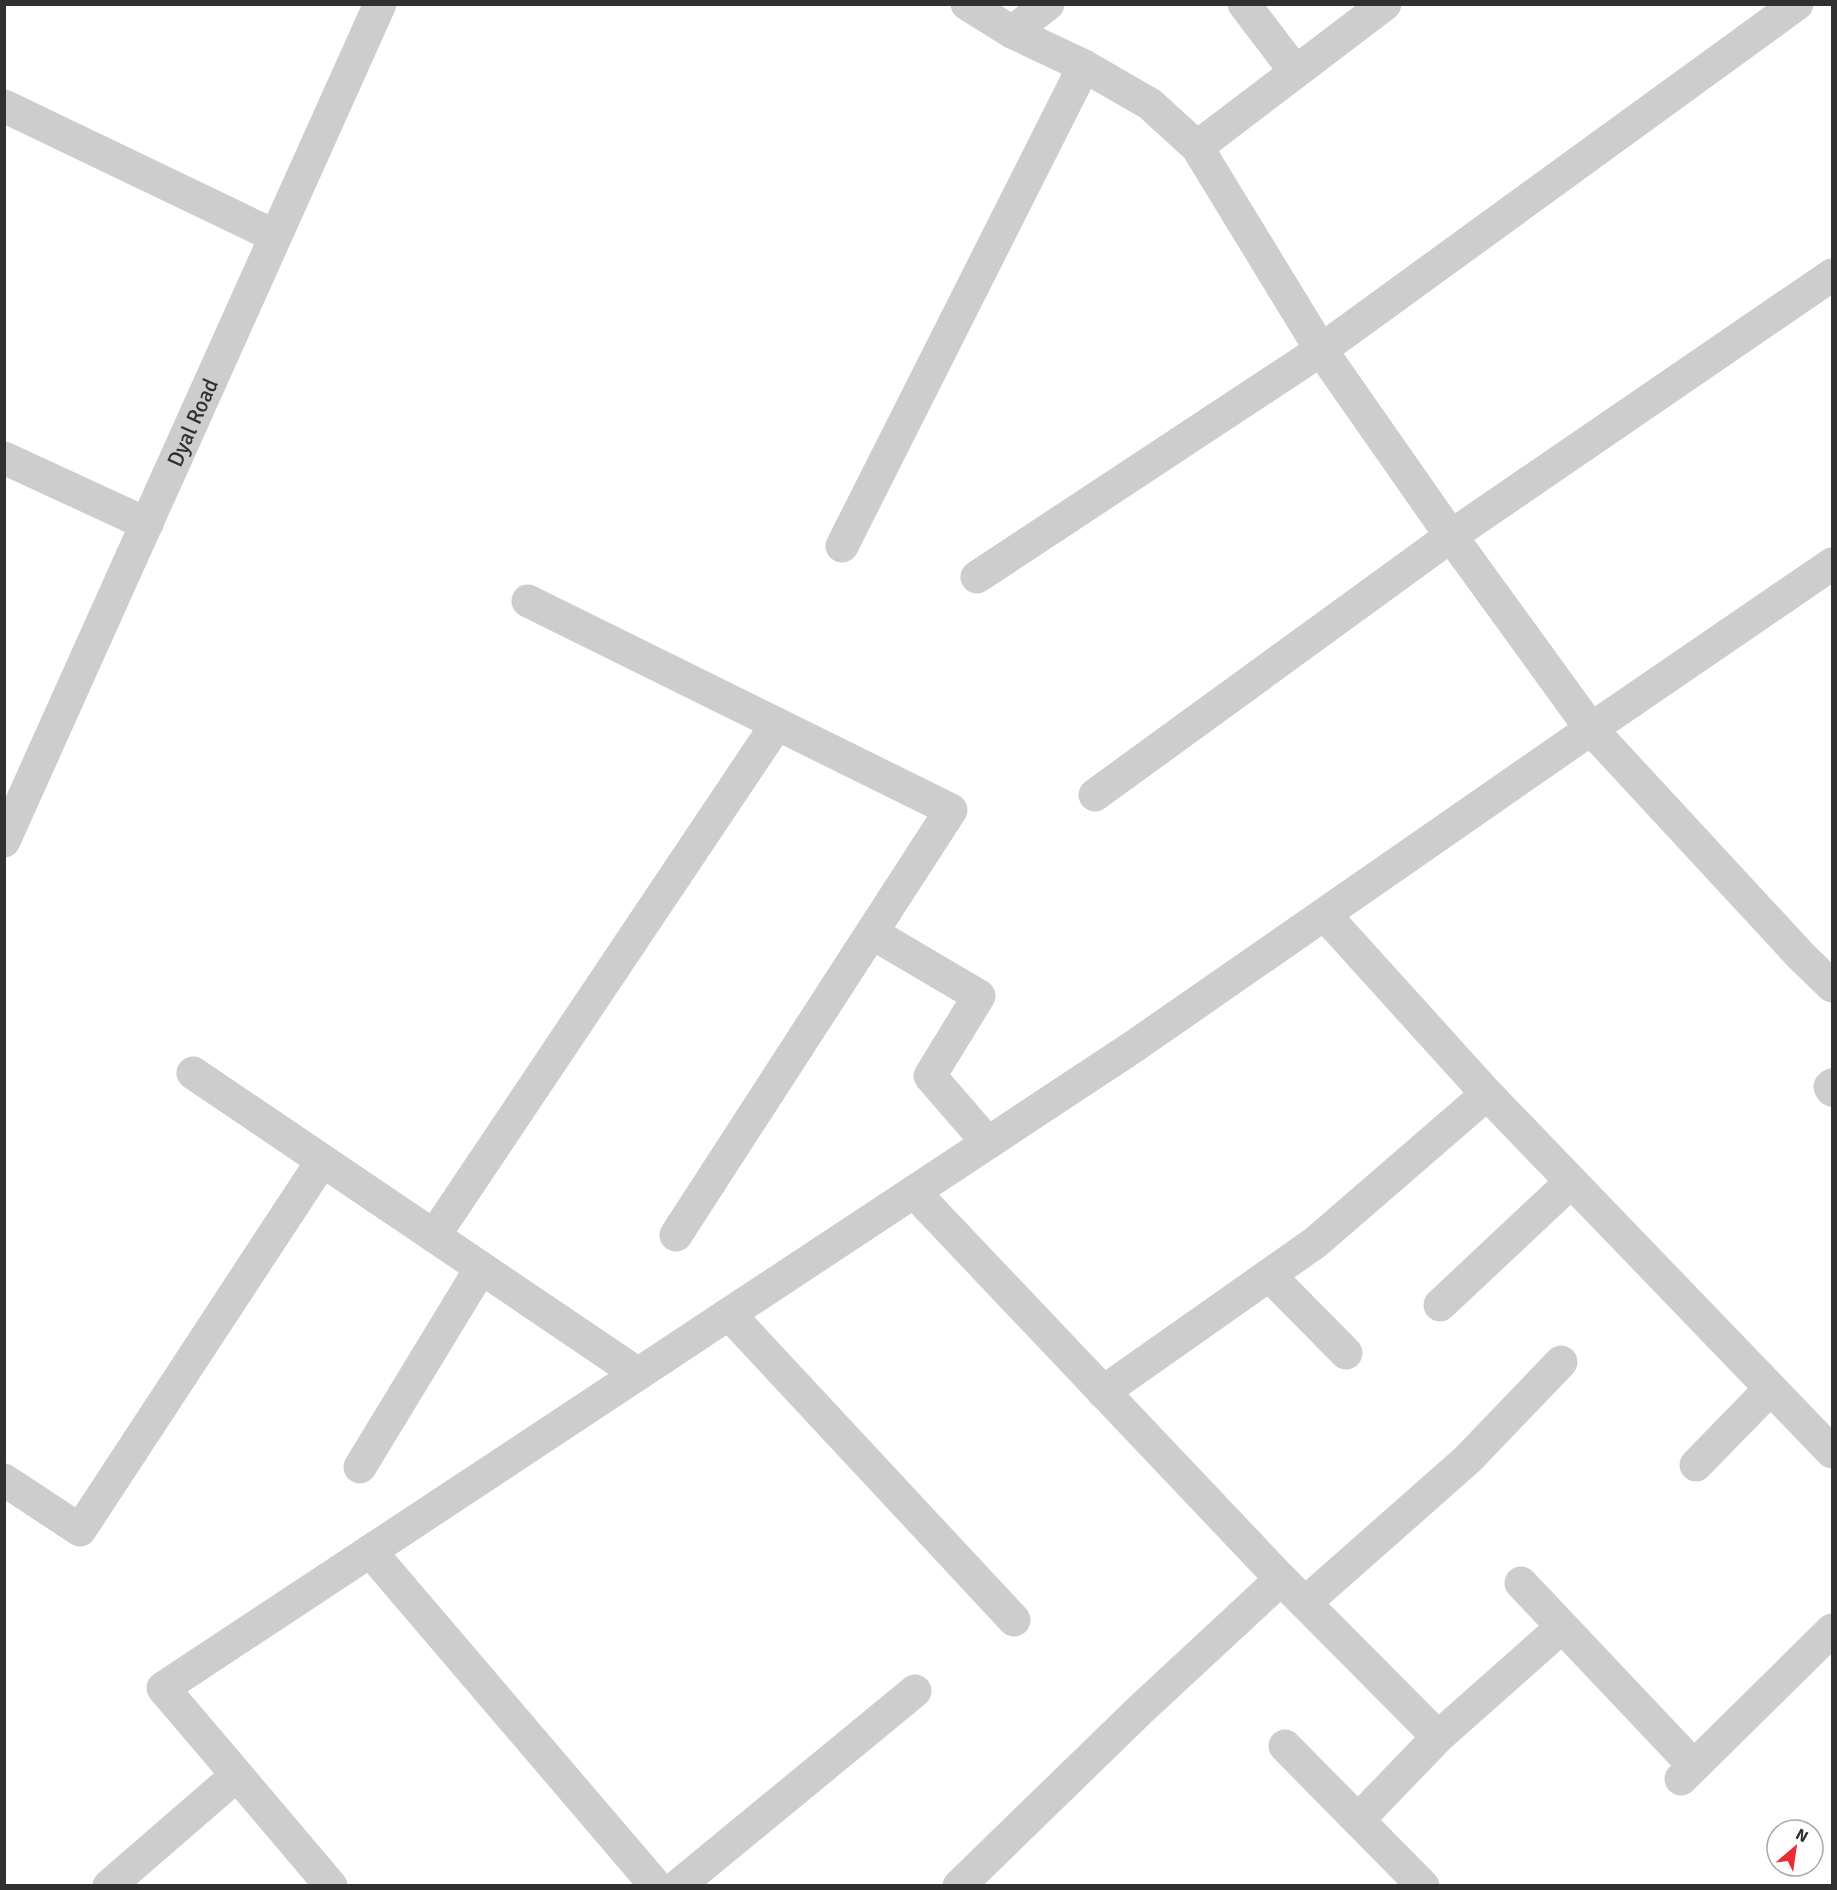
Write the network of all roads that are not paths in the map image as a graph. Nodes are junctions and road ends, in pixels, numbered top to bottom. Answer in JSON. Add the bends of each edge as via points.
{"nodes":[{"id":1,"x":380,"y":4,"type":"edge"},
{"id":2,"x":967,"y":4,"type":"edge"},
{"id":3,"x":1048,"y":4,"type":"edge"},
{"id":4,"x":1244,"y":4,"type":"edge"},
{"id":5,"x":1385,"y":4,"type":"edge"},
{"id":6,"x":1797,"y":4,"type":"edge"},
{"id":7,"x":1012,"y":32,"type":"junction"},
{"id":8,"x":1084,"y":66,"type":"junction"},
{"id":9,"x":1295,"y":72,"type":"junction"},
{"id":10,"x":4,"y":106,"type":"edge"},
{"id":11,"x":1197,"y":147,"type":"junction"},
{"id":12,"x":275,"y":236,"type":"junction"},
{"id":13,"x":1833,"y":275,"type":"edge"},
{"id":14,"x":1321,"y":350,"type":"junction"},
{"id":15,"x":4,"y":458,"type":"edge"},
{"id":16,"x":147,"y":524,"type":"junction"},
{"id":17,"x":1451,"y":536,"type":"junction"},
{"id":18,"x":842,"y":546,"type":"dead end"},
{"id":19,"x":1833,"y":564,"type":"edge"},
{"id":20,"x":977,"y":577,"type":"dead end"},
{"id":21,"x":528,"y":601,"type":"dead end"},
{"id":22,"x":777,"y":724,"type":"junction"},
{"id":23,"x":1591,"y":729,"type":"junction"},
{"id":24,"x":17,"y":780,"type":"edge"},
{"id":25,"x":1095,"y":795,"type":"dead end"},
{"id":26,"x":4,"y":841,"type":"edge"},
{"id":27,"x":1325,"y":915,"type":"junction"},
{"id":28,"x":872,"y":933,"type":"junction"},
{"id":29,"x":1833,"y":986,"type":"edge"},
{"id":30,"x":193,"y":1073,"type":"dead end"},
{"id":31,"x":1486,"y":1094,"type":"junction"},
{"id":32,"x":988,"y":1143,"type":"junction"},
{"id":33,"x":322,"y":1161,"type":"junction"},
{"id":34,"x":1571,"y":1182,"type":"junction"},
{"id":35,"x":914,"y":1192,"type":"junction"},
{"id":36,"x":676,"y":1235,"type":"dead end"},
{"id":37,"x":434,"y":1236,"type":"junction"},
{"id":38,"x":481,"y":1268,"type":"junction"},
{"id":39,"x":1269,"y":1275,"type":"junction"},
{"id":40,"x":1440,"y":1305,"type":"dead end"},
{"id":41,"x":729,"y":1314,"type":"junction"},
{"id":42,"x":1346,"y":1353,"type":"dead end"},
{"id":43,"x":1562,"y":1362,"type":"dead end"},
{"id":44,"x":638,"y":1374,"type":"junction"},
{"id":45,"x":1770,"y":1389,"type":"junction"},
{"id":46,"x":1103,"y":1392,"type":"junction"},
{"id":47,"x":1833,"y":1452,"type":"edge"},
{"id":48,"x":1696,"y":1465,"type":"dead end"},
{"id":49,"x":360,"y":1467,"type":"dead end"},
{"id":50,"x":4,"y":1480,"type":"edge"},
{"id":51,"x":370,"y":1551,"type":"junction"},
{"id":52,"x":1281,"y":1579,"type":"junction"},
{"id":53,"x":1521,"y":1583,"type":"dead end"},
{"id":54,"x":1305,"y":1603,"type":"junction"},
{"id":55,"x":1014,"y":1620,"type":"dead end"},
{"id":56,"x":1562,"y":1626,"type":"junction"},
{"id":57,"x":1833,"y":1630,"type":"edge"},
{"id":58,"x":915,"y":1691,"type":"dead end"},
{"id":59,"x":1438,"y":1737,"type":"junction"},
{"id":60,"x":1285,"y":1746,"type":"dead end"},
{"id":61,"x":237,"y":1775,"type":"junction"},
{"id":62,"x":1358,"y":1820,"type":"junction"},
{"id":63,"x":109,"y":1886,"type":"edge"},
{"id":64,"x":331,"y":1886,"type":"edge"},
{"id":65,"x":656,"y":1886,"type":"edge"},
{"id":66,"x":678,"y":1886,"type":"edge"},
{"id":67,"x":959,"y":1886,"type":"edge"},
{"id":68,"x":1423,"y":1886,"type":"edge"}],
"edges":[{"from":1,"to":12,"type":"street","name":"Dyal Road"},
{"from":2,"to":7,"type":"street"},
{"from":3,"to":7,"type":"street"},
{"from":4,"to":9,"type":"street"},
{"from":5,"to":9,"type":"street"},
{"from":6,"to":14,"type":"street"},
{"from":7,"to":8,"type":"street"},
{"from":8,"to":11,"type":"street","via":[[1150,104]]},
{"from":8,"to":18,"type":"street"},
{"from":9,"to":11,"type":"street"},
{"from":10,"to":12,"type":"street"},
{"from":11,"to":14,"type":"street"},
{"from":12,"to":16,"type":"street","name":"Dyal Road"},
{"from":13,"to":17,"type":"street"},
{"from":14,"to":17,"type":"street"},
{"from":14,"to":20,"type":"street"},
{"from":15,"to":16,"type":"street"},
{"from":16,"to":24,"type":"street","name":"Dyal Road"},
{"from":17,"to":23,"type":"street"},
{"from":17,"to":25,"type":"street"},
{"from":19,"to":23,"type":"street"},
{"from":21,"to":22,"type":"street"},
{"from":22,"to":28,"type":"street","via":[[951,810]]},
{"from":22,"to":37,"type":"street"},
{"from":23,"to":27,"type":"street"},
{"from":23,"to":29,"type":"street"},
{"from":24,"to":26,"type":"street","name":"Dyal Road"},
{"from":27,"to":31,"type":"street"},
{"from":27,"to":32,"type":"street"},
{"from":28,"to":32,"type":"street","via":[[979,996],[930,1076]]},
{"from":28,"to":36,"type":"street"},
{"from":30,"to":33,"type":"street"},
{"from":31,"to":34,"type":"street"},
{"from":31,"to":39,"type":"street","via":[[1316,1242]]},
{"from":32,"to":35,"type":"street"},
{"from":33,"to":37,"type":"street"},
{"from":33,"to":50,"type":"street","via":[[80,1530]]},
{"from":34,"to":40,"type":"street"},
{"from":34,"to":45,"type":"street"},
{"from":35,"to":41,"type":"street"},
{"from":35,"to":46,"type":"street"},
{"from":37,"to":38,"type":"street"},
{"from":38,"to":44,"type":"street"},
{"from":38,"to":49,"type":"street"},
{"from":39,"to":42,"type":"street"},
{"from":39,"to":46,"type":"street"},
{"from":41,"to":44,"type":"street"},
{"from":41,"to":55,"type":"street"},
{"from":43,"to":54,"type":"street","via":[[1468,1459]]},
{"from":44,"to":51,"type":"street"},
{"from":45,"to":47,"type":"street"},
{"from":45,"to":48,"type":"street"},
{"from":46,"to":52,"type":"street"},
{"from":51,"to":61,"type":"street","via":[[163,1688]]},
{"from":51,"to":65,"type":"street"},
{"from":52,"to":54,"type":"street"},
{"from":52,"to":67,"type":"street"},
{"from":53,"to":56,"type":"street"},
{"from":54,"to":59,"type":"street"},
{"from":56,"to":57,"type":"street","via":[[1688,1772]]},
{"from":56,"to":59,"type":"street"},
{"from":58,"to":66,"type":"street"},
{"from":59,"to":62,"type":"street"},
{"from":60,"to":62,"type":"street"},
{"from":61,"to":63,"type":"street"},
{"from":61,"to":64,"type":"street"},
{"from":62,"to":68,"type":"street"}]}
